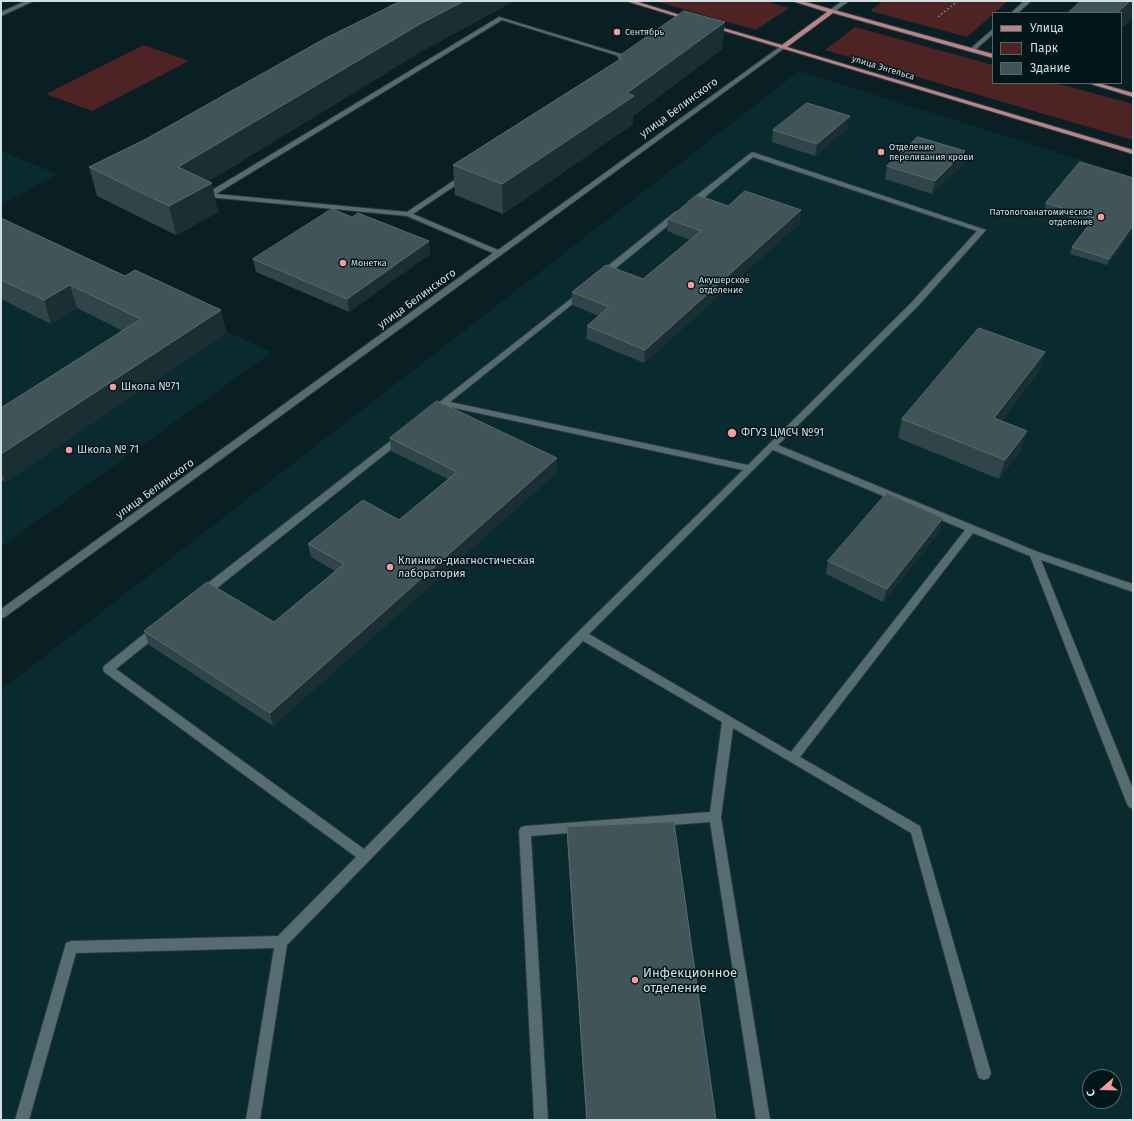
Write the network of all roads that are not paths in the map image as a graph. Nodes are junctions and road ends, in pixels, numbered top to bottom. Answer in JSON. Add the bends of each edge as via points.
{"nodes":[{"id":1,"x":31,"y":1,"type":"edge"},
{"id":2,"x":628,"y":1,"type":"edge"},
{"id":3,"x":795,"y":1,"type":"edge"},
{"id":4,"x":846,"y":1,"type":"edge"},
{"id":5,"x":1028,"y":1,"type":"edge"},
{"id":6,"x":832,"y":11,"type":"junction"},
{"id":7,"x":1015,"y":12,"type":"edge"},
{"id":8,"x":1,"y":14,"type":"edge"},
{"id":9,"x":992,"y":33,"type":"edge"},
{"id":10,"x":783,"y":47,"type":"junction"},
{"id":11,"x":972,"y":50,"type":"junction"},
{"id":12,"x":992,"y":56,"type":"edge"},
{"id":13,"x":633,"y":64,"type":"edge"},
{"id":14,"x":1094,"y":84,"type":"edge"},
{"id":15,"x":1133,"y":95,"type":"edge"},
{"id":16,"x":1133,"y":152,"type":"edge"},
{"id":17,"x":474,"y":170,"type":"edge"},
{"id":18,"x":408,"y":214,"type":"junction"},
{"id":19,"x":498,"y":253,"type":"junction"},
{"id":20,"x":443,"y":403,"type":"junction"},
{"id":21,"x":430,"y":413,"type":"edge"},
{"id":22,"x":412,"y":428,"type":"edge"},
{"id":23,"x":771,"y":446,"type":"junction"},
{"id":24,"x":750,"y":468,"type":"junction"},
{"id":25,"x":971,"y":528,"type":"junction"},
{"id":26,"x":1034,"y":554,"type":"junction"},
{"id":27,"x":1133,"y":588,"type":"edge"},
{"id":28,"x":195,"y":600,"type":"edge"},
{"id":29,"x":1,"y":614,"type":"edge"},
{"id":30,"x":164,"y":624,"type":"edge"},
{"id":31,"x":582,"y":635,"type":"junction"},
{"id":32,"x":728,"y":720,"type":"junction"},
{"id":33,"x":793,"y":758,"type":"junction"},
{"id":34,"x":1133,"y":804,"type":"edge"},
{"id":35,"x":715,"y":817,"type":"junction"},
{"id":36,"x":364,"y":857,"type":"junction"},
{"id":37,"x":281,"y":942,"type":"junction"},
{"id":38,"x":984,"y":1073,"type":"dead end"},
{"id":39,"x":22,"y":1120,"type":"edge"},
{"id":40,"x":253,"y":1120,"type":"edge"},
{"id":41,"x":541,"y":1120,"type":"edge"},
{"id":42,"x":763,"y":1120,"type":"edge"}],
"edges":[{"from":1,"to":8,"type":"street"},
{"from":2,"to":10,"type":"main road","name":"улица Энгельса"},
{"from":3,"to":6,"type":"main road"},
{"from":4,"to":6,"type":"street","name":"улица Белинского"},
{"from":5,"to":7,"type":"street"},
{"from":6,"to":10,"type":"main road","name":"улица Белинского"},
{"from":6,"to":11,"type":"main road"},
{"from":9,"to":11,"type":"street"},
{"from":10,"to":16,"type":"main road","name":"улица Энгельса"},
{"from":10,"to":19,"type":"street","name":"улица Белинского"},
{"from":11,"to":12,"type":"main road"},
{"from":13,"to":18,"type":"street","via":[[639,60],[501,18],[208,195]]},
{"from":14,"to":15,"type":"main road"},
{"from":17,"to":18,"type":"street"},
{"from":18,"to":19,"type":"street"},
{"from":19,"to":29,"type":"street","name":"улица Белинского"},
{"from":20,"to":21,"type":"street"},
{"from":20,"to":23,"type":"street","via":[[752,154],[982,230],[915,304]]},
{"from":20,"to":24,"type":"street"},
{"from":22,"to":28,"type":"street"},
{"from":23,"to":24,"type":"street"},
{"from":23,"to":25,"type":"street"},
{"from":24,"to":31,"type":"street"},
{"from":25,"to":26,"type":"street"},
{"from":25,"to":33,"type":"street"},
{"from":26,"to":27,"type":"street"},
{"from":26,"to":34,"type":"street"},
{"from":30,"to":36,"type":"street","via":[[108,669]]},
{"from":31,"to":32,"type":"street"},
{"from":31,"to":36,"type":"street"},
{"from":32,"to":33,"type":"street"},
{"from":32,"to":35,"type":"street"},
{"from":33,"to":38,"type":"street","via":[[916,830]]},
{"from":35,"to":41,"type":"street","via":[[525,831]]},
{"from":35,"to":42,"type":"street"},
{"from":36,"to":37,"type":"street"},
{"from":37,"to":39,"type":"street","via":[[71,947]]},
{"from":37,"to":40,"type":"street"}]}
